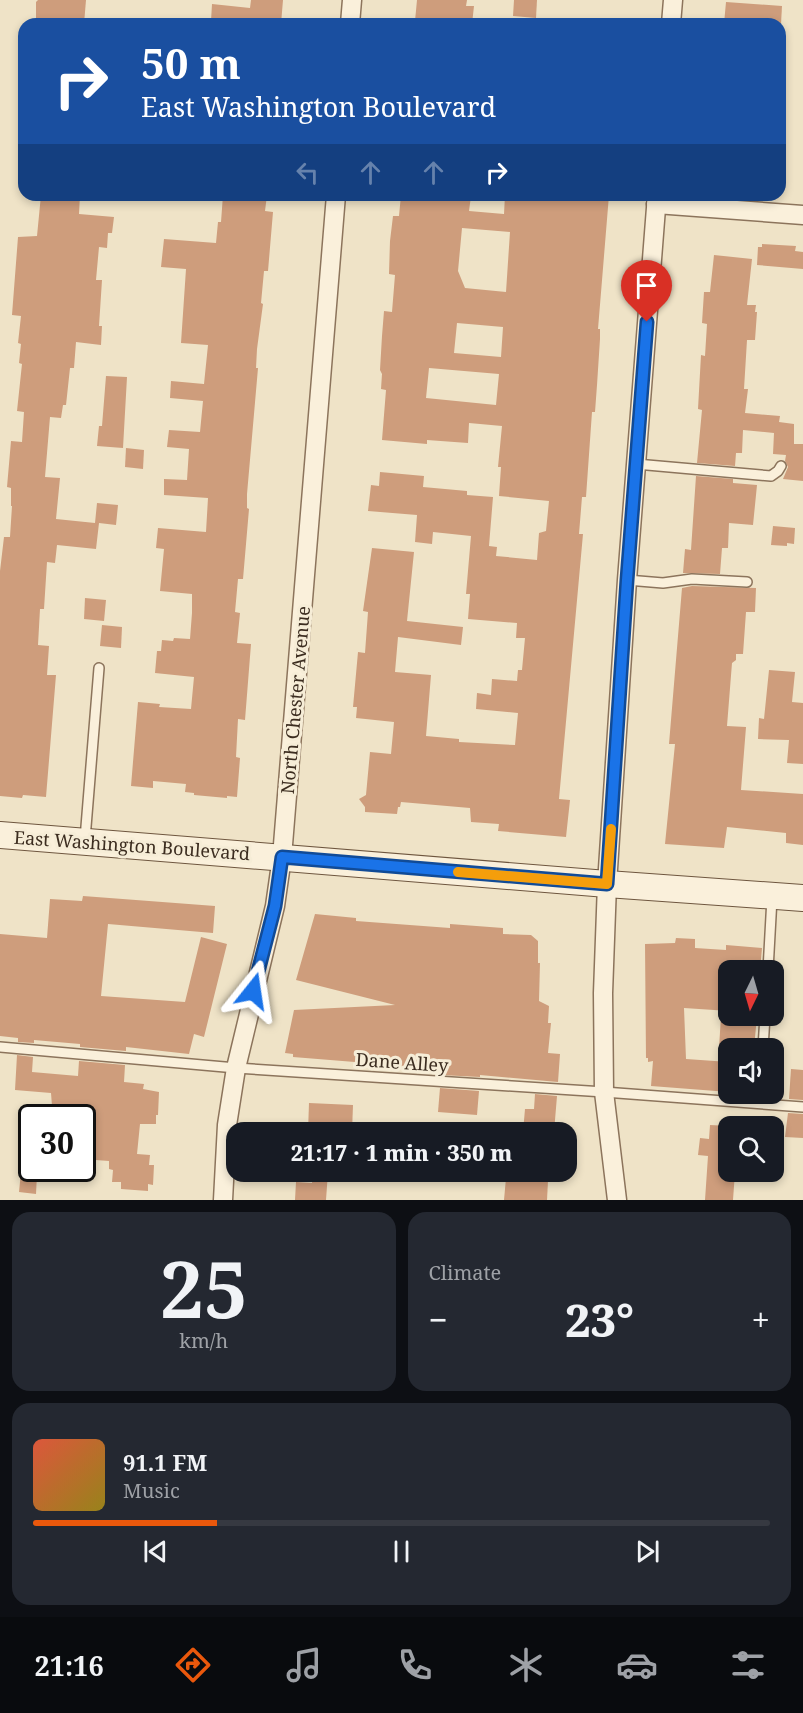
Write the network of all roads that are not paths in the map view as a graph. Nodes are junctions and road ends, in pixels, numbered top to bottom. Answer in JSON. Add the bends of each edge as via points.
{"nodes":[{"id":1,"x":352,"y":0,"type":"edge"},
{"id":2,"x":673,"y":0,"type":"edge"},
{"id":3,"x":350,"y":18,"type":"edge"},
{"id":4,"x":672,"y":18,"type":"edge"},
{"id":5,"x":336,"y":201,"type":"edge"},
{"id":6,"x":657,"y":201,"type":"edge"},
{"id":7,"x":675,"y":201,"type":"edge"},
{"id":8,"x":803,"y":215,"type":"edge"},
{"id":9,"x":636,"y":464,"type":"junction"},
{"id":10,"x":781,"y":466,"type":"dead end"},
{"id":11,"x":627,"y":580,"type":"junction"},
{"id":12,"x":747,"y":582,"type":"dead end"},
{"id":13,"x":99,"y":668,"type":"dead end"},
{"id":14,"x":0,"y":835,"type":"edge"},
{"id":15,"x":85,"y":842,"type":"junction"},
{"id":16,"x":282,"y":857,"type":"junction"},
{"id":17,"x":607,"y":884,"type":"junction"},
{"id":18,"x":772,"y":895,"type":"junction"},
{"id":19,"x":803,"y":898,"type":"edge"},
{"id":20,"x":769,"y":960,"type":"edge"},
{"id":21,"x":0,"y":1047,"type":"edge"},
{"id":22,"x":236,"y":1068,"type":"junction"},
{"id":23,"x":604,"y":1092,"type":"junction"},
{"id":24,"x":803,"y":1107,"type":"edge"},
{"id":25,"x":224,"y":1200,"type":"edge"},
{"id":26,"x":617,"y":1200,"type":"edge"}],
"edges":[{"from":1,"to":3,"type":"street"},
{"from":2,"to":4,"type":"street"},
{"from":5,"to":16,"type":"street","name":"North Chester Avenue"},
{"from":6,"to":9,"type":"street"},
{"from":7,"to":8,"type":"street"},
{"from":9,"to":10,"type":"lane","via":[[771,476]]},
{"from":9,"to":11,"type":"street"},
{"from":11,"to":12,"type":"lane"},
{"from":11,"to":17,"type":"street"},
{"from":13,"to":15,"type":"lane"},
{"from":14,"to":15,"type":"main road","name":"East Washington Boulevard"},
{"from":15,"to":16,"type":"main road","name":"East Washington Boulevard"},
{"from":16,"to":17,"type":"main road","name":"East Washington Boulevard"},
{"from":16,"to":22,"type":"street","name":"North Chester Avenue","via":[[275,906]]},
{"from":17,"to":18,"type":"main road","name":"East Washington Boulevard"},
{"from":17,"to":23,"type":"street"},
{"from":18,"to":19,"type":"main road","name":"East Washington Boulevard"},
{"from":18,"to":20,"type":"lane"},
{"from":21,"to":22,"type":"lane","name":"Dane Alley"},
{"from":22,"to":23,"type":"lane","name":"Dane Alley"},
{"from":22,"to":25,"type":"street","name":"North Chester Avenue","via":[[227,1125]]},
{"from":23,"to":24,"type":"lane","name":"Dane Alley"},
{"from":23,"to":26,"type":"street"}]}
